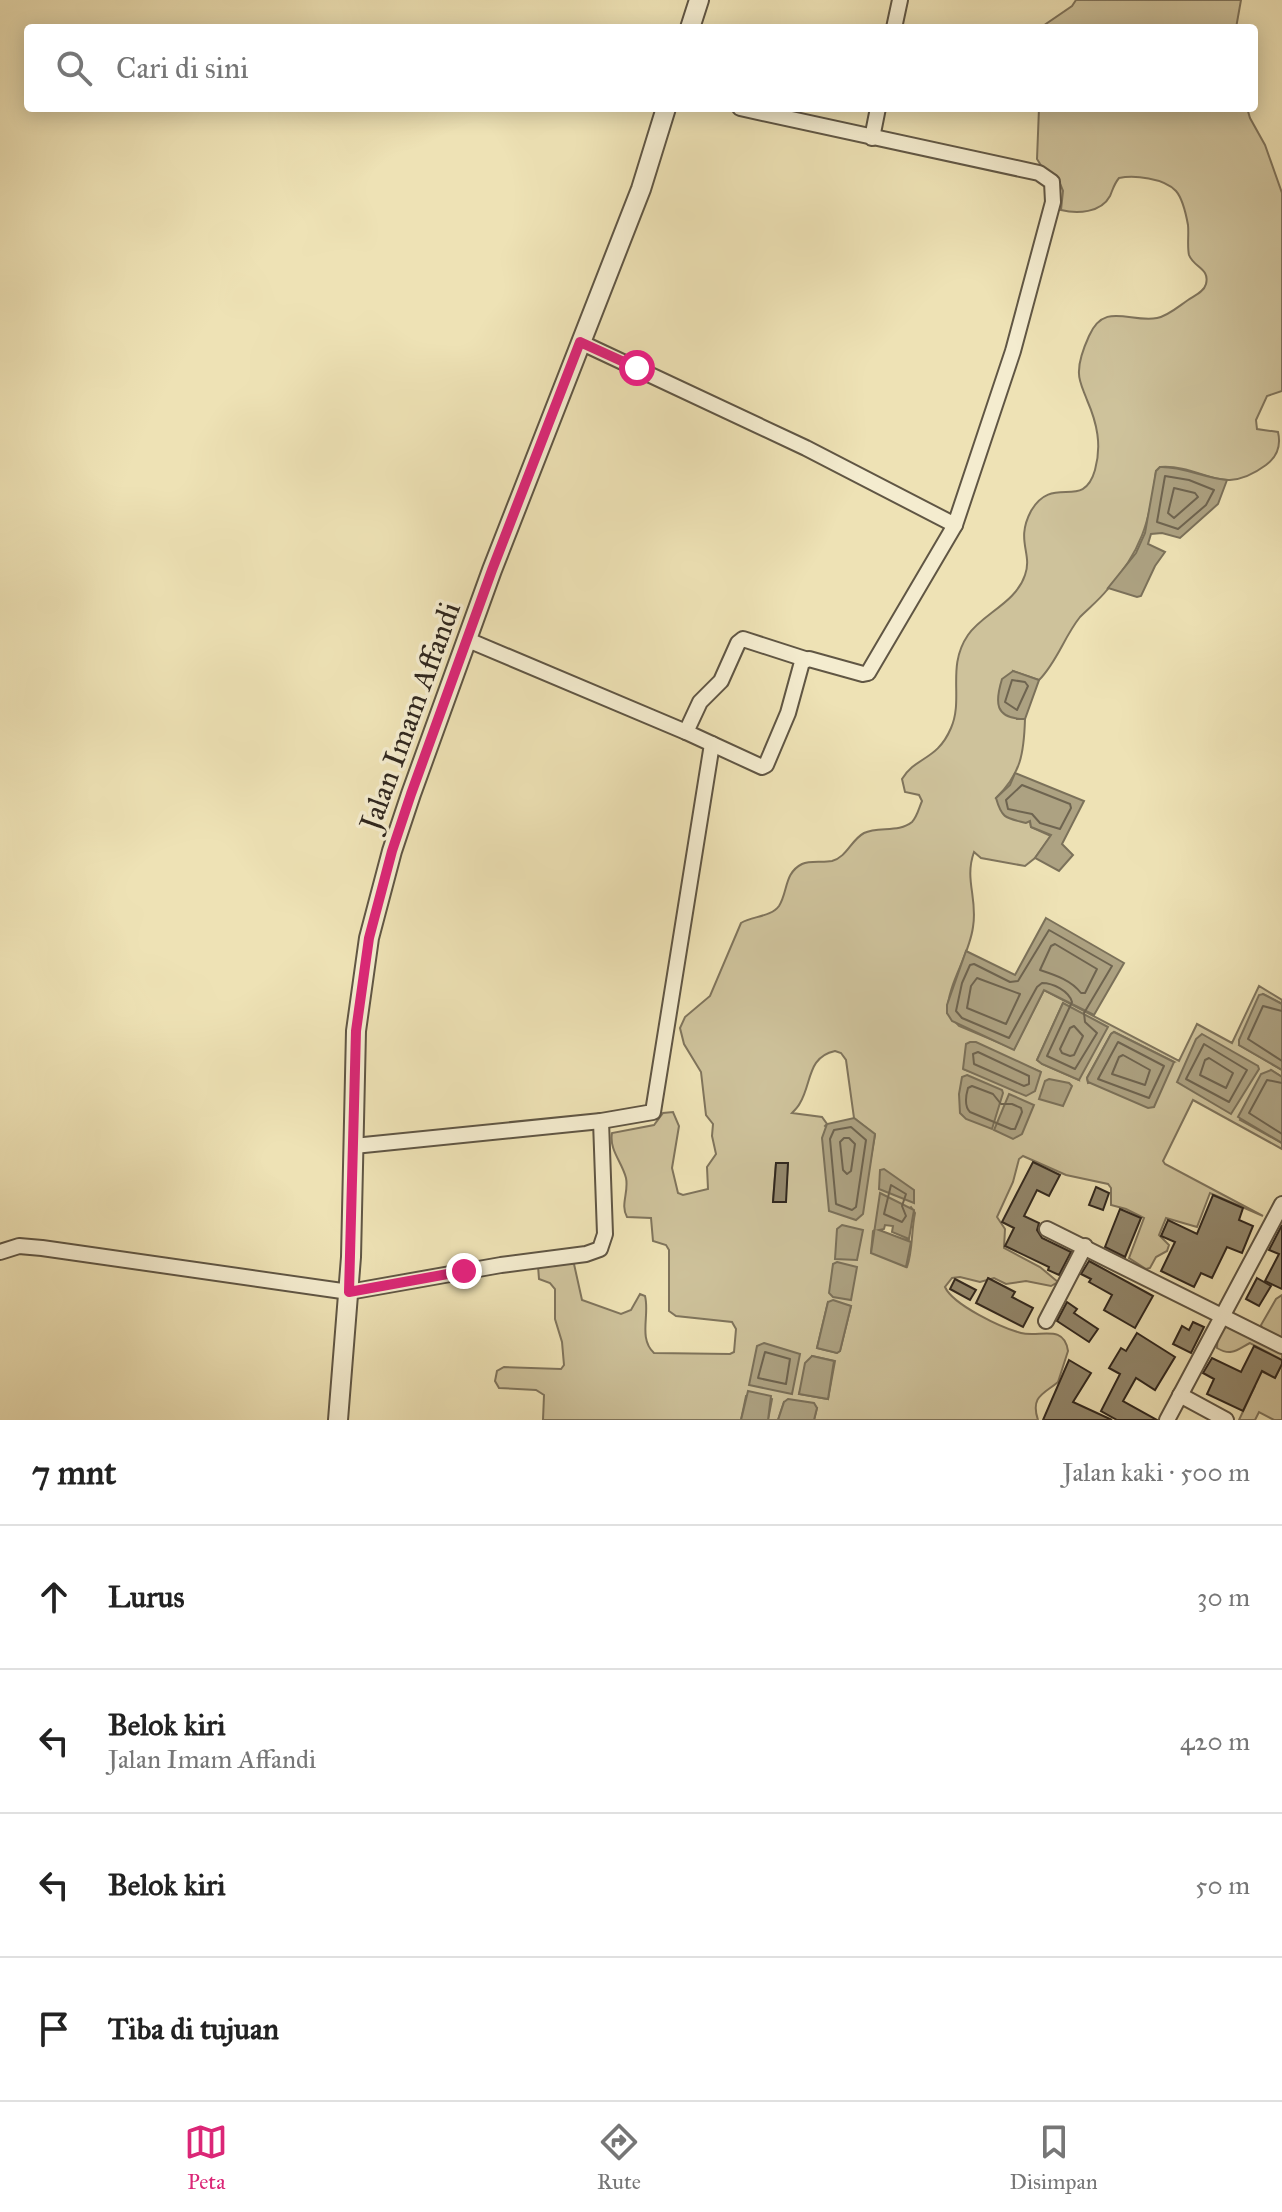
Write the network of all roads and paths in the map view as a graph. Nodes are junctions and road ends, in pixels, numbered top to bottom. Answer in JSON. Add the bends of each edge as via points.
{"nodes":[{"id":1,"x":699,"y":0,"type":"edge"},
{"id":2,"x":900,"y":0,"type":"edge"},
{"id":3,"x":691,"y":24,"type":"edge"},
{"id":4,"x":895,"y":24,"type":"edge"},
{"id":5,"x":665,"y":112,"type":"edge"},
{"id":6,"x":758,"y":112,"type":"edge"},
{"id":7,"x":877,"y":112,"type":"edge"},
{"id":8,"x":872,"y":138,"type":"junction"},
{"id":9,"x":580,"y":342,"type":"junction"},
{"id":10,"x":955,"y":525,"type":"junction"},
{"id":11,"x":468,"y":640,"type":"junction"},
{"id":12,"x":805,"y":659,"type":"junction"},
{"id":13,"x":686,"y":732,"type":"junction"},
{"id":14,"x":712,"y":744,"type":"junction"},
{"id":15,"x":601,"y":1121,"type":"junction"},
{"id":16,"x":354,"y":1146,"type":"junction"},
{"id":17,"x":1282,"y":1204,"type":"edge"},
{"id":18,"x":1047,"y":1229,"type":"dead end"},
{"id":19,"x":1085,"y":1246,"type":"junction"},
{"id":20,"x":0,"y":1252,"type":"edge"},
{"id":21,"x":349,"y":1292,"type":"junction"},
{"id":22,"x":1224,"y":1316,"type":"junction"},
{"id":23,"x":1046,"y":1321,"type":"dead end"},
{"id":24,"x":1282,"y":1346,"type":"edge"},
{"id":25,"x":1180,"y":1395,"type":"junction"},
{"id":26,"x":338,"y":1420,"type":"edge"},
{"id":27,"x":1167,"y":1420,"type":"edge"},
{"id":28,"x":1226,"y":1420,"type":"edge"}],
"edges":[{"from":1,"to":3,"type":"street"},
{"from":2,"to":4,"type":"street"},
{"from":5,"to":9,"type":"street","name":"Jalan Imam Affandi","via":[[641,189]]},
{"from":6,"to":8,"type":"street"},
{"from":7,"to":8,"type":"street"},
{"from":8,"to":10,"type":"street","via":[[1039,173],[1054,186],[1013,351]]},
{"from":9,"to":10,"type":"street"},
{"from":9,"to":11,"type":"street","name":"Jalan Imam Affandi"},
{"from":10,"to":12,"type":"street","via":[[868,673]]},
{"from":11,"to":13,"type":"street"},
{"from":11,"to":16,"type":"street","name":"Jalan Imam Affandi","via":[[392,851],[369,938],[356,1031]]},
{"from":12,"to":13,"type":"street","via":[[743,639]]},
{"from":12,"to":14,"type":"street","via":[[766,765]]},
{"from":13,"to":14,"type":"street"},
{"from":14,"to":15,"type":"street","via":[[655,1109]]},
{"from":15,"to":16,"type":"street"},
{"from":15,"to":21,"type":"street","via":[[605,1234],[600,1249]]},
{"from":16,"to":21,"type":"street","name":"Jalan Imam Affandi"},
{"from":17,"to":22,"type":"street"},
{"from":18,"to":19,"type":"street"},
{"from":19,"to":22,"type":"street"},
{"from":19,"to":23,"type":"street"},
{"from":20,"to":21,"type":"street","via":[[19,1246],[42,1248]]},
{"from":21,"to":26,"type":"street","name":"Jalan Imam Affandi"},
{"from":22,"to":24,"type":"street"},
{"from":22,"to":25,"type":"street"},
{"from":25,"to":27,"type":"street"},
{"from":25,"to":28,"type":"street"}]}
